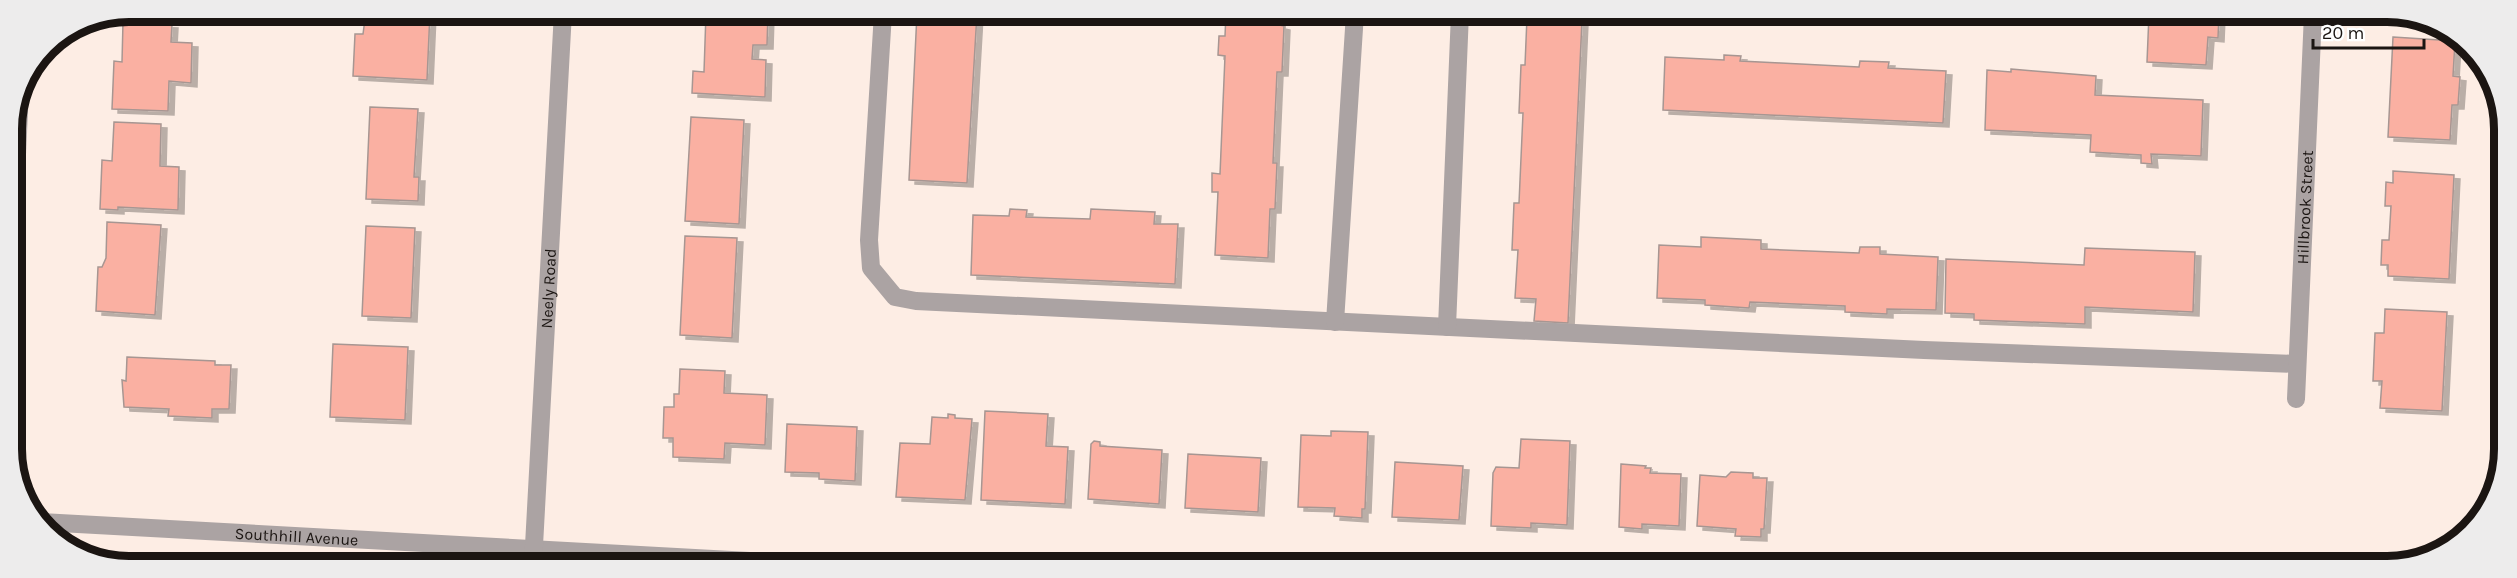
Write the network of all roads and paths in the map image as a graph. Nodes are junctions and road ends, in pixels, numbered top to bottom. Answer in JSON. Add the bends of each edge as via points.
{"nodes":[{"id":1,"x":562,"y":22,"type":"edge"},
{"id":2,"x":882,"y":22,"type":"edge"},
{"id":3,"x":1354,"y":22,"type":"edge"},
{"id":4,"x":1460,"y":22,"type":"edge"},
{"id":5,"x":2313,"y":22,"type":"edge"},
{"id":6,"x":1335,"y":322,"type":"junction"},
{"id":7,"x":1447,"y":327,"type":"junction"},
{"id":8,"x":2297,"y":364,"type":"junction"},
{"id":9,"x":2296,"y":399,"type":"dead end"},
{"id":10,"x":53,"y":523,"type":"edge"},
{"id":11,"x":531,"y":556,"type":"edge"},
{"id":12,"x":534,"y":556,"type":"edge"}],
"edges":[{"from":1,"to":12,"type":"street","name":"Neely Road"},
{"from":2,"to":6,"type":"street","via":[[869,240],[871,268],[895,297]]},
{"from":3,"to":6,"type":"street"},
{"from":4,"to":7,"type":"street"},
{"from":5,"to":8,"type":"street","name":"Hillbrook Street"},
{"from":6,"to":7,"type":"street"},
{"from":7,"to":8,"type":"street"},
{"from":8,"to":9,"type":"street","name":"Hillbrook Street"},
{"from":10,"to":11,"type":"street","name":"Southhill Avenue"}]}
